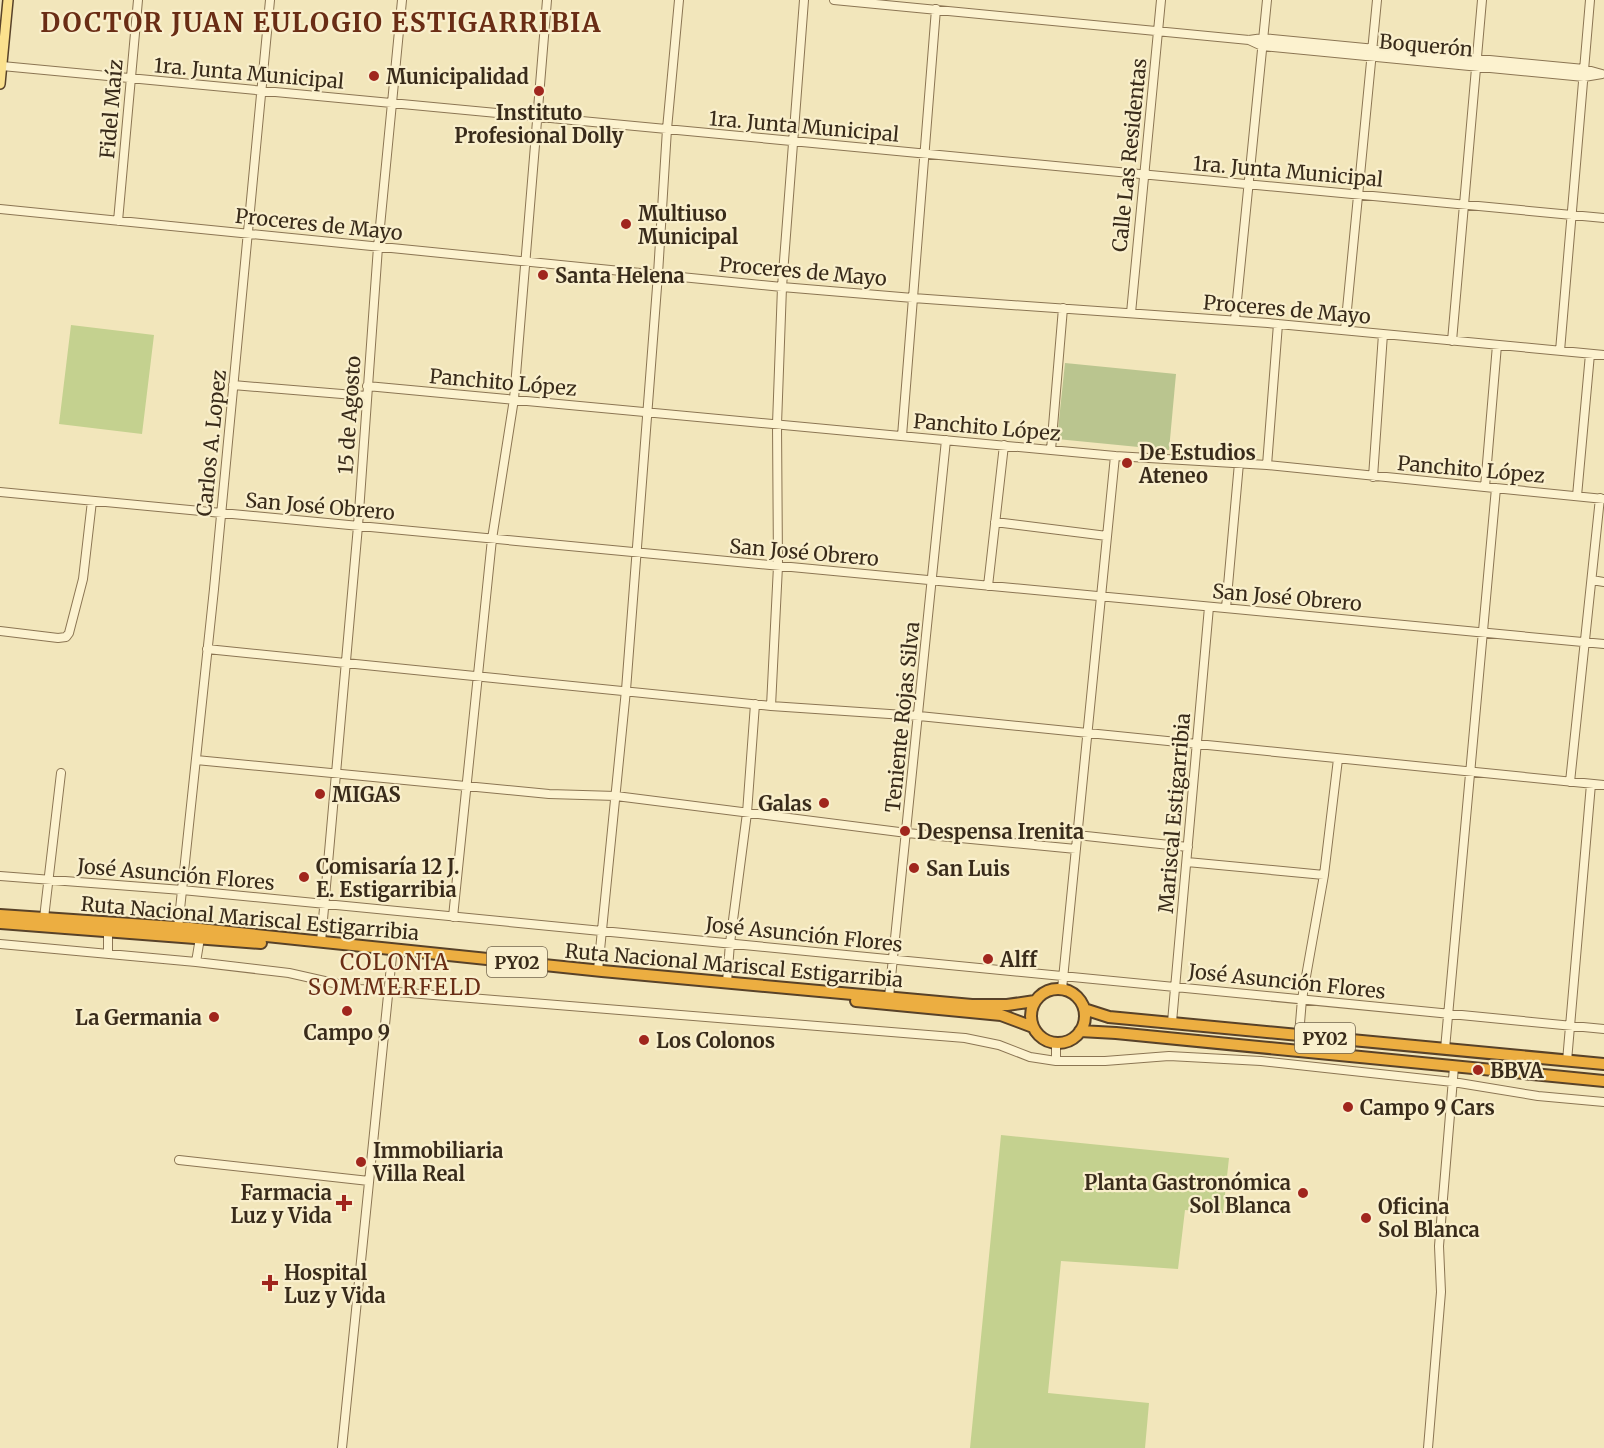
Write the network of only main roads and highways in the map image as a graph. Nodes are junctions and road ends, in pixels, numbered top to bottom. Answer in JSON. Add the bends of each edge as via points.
{"nodes":[{"id":1,"x":5,"y":2,"type":"edge"},
{"id":2,"x":0,"y":84,"type":"edge"},
{"id":3,"x":0,"y":915,"type":"edge"},
{"id":4,"x":0,"y":922,"type":"edge"},
{"id":5,"x":1035,"y":1001,"type":"junction"},
{"id":6,"x":1084,"y":1010,"type":"junction"},
{"id":7,"x":1033,"y":1027,"type":"junction"},
{"id":8,"x":1080,"y":1031,"type":"junction"},
{"id":9,"x":1604,"y":1064,"type":"edge"},
{"id":10,"x":1604,"y":1081,"type":"edge"}],
"edges":[{"from":1,"to":2,"type":"main road"},
{"from":3,"to":5,"type":"highway","name":"Ruta Nacional Mariscal Estigarribia","number":"PY02","via":[[178,928],[972,1005]]},
{"from":4,"to":7,"type":"highway","name":"Ruta Nacional Mariscal Estigarribia","number":"PY02","via":[[321,948],[1001,1015]]},
{"from":5,"to":6,"type":"highway","number":"PY02","via":[[1045,992],[1062,990],[1076,996]]},
{"from":5,"to":7,"type":"highway","via":[[1030,1014]]},
{"from":6,"to":8,"type":"highway","via":[[1085,1021]]},
{"from":6,"to":9,"type":"highway","number":"PY02","via":[[1109,1017]]},
{"from":7,"to":8,"type":"highway","number":"PY02","via":[[1042,1039],[1056,1044],[1069,1041]]},
{"from":8,"to":10,"type":"highway","number":"PY02"}]}
